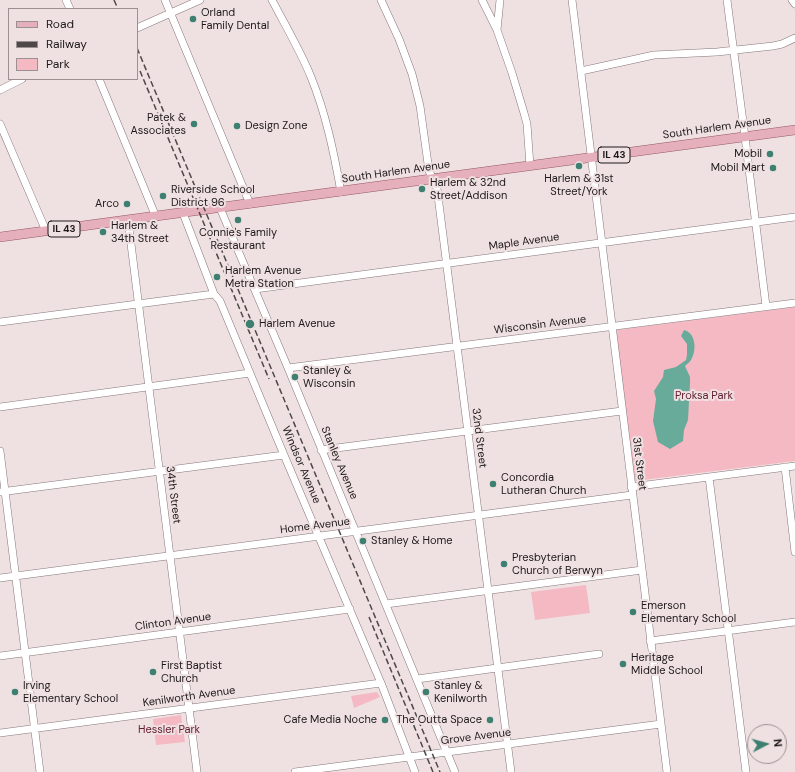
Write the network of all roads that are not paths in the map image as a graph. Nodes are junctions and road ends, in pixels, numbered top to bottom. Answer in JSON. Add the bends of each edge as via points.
{"nodes":[{"id":1,"x":165,"y":0,"type":"edge"},
{"id":2,"x":200,"y":0,"type":"edge"},
{"id":3,"x":272,"y":0,"type":"edge"},
{"id":4,"x":381,"y":0,"type":"edge"},
{"id":5,"x":482,"y":0,"type":"edge"},
{"id":6,"x":500,"y":0,"type":"edge"},
{"id":7,"x":572,"y":0,"type":"edge"},
{"id":8,"x":726,"y":0,"type":"edge"},
{"id":9,"x":792,"y":0,"type":"edge"},
{"id":10,"x":795,"y":4,"type":"edge"},
{"id":11,"x":170,"y":13,"type":"junction"},
{"id":12,"x":138,"y":28,"type":"edge"},
{"id":13,"x":497,"y":30,"type":"junction"},
{"id":14,"x":794,"y":39,"type":"edge"},
{"id":15,"x":733,"y":50,"type":"junction"},
{"id":16,"x":581,"y":71,"type":"junction"},
{"id":17,"x":20,"y":80,"type":"edge"},
{"id":18,"x":99,"y":80,"type":"edge"},
{"id":19,"x":0,"y":90,"type":"edge"},
{"id":20,"x":0,"y":124,"type":"edge"},
{"id":21,"x":795,"y":130,"type":"edge"},
{"id":22,"x":745,"y":137,"type":"junction"},
{"id":23,"x":590,"y":158,"type":"junction"},
{"id":24,"x":530,"y":166,"type":"junction"},
{"id":25,"x":433,"y":179,"type":"junction"},
{"id":26,"x":341,"y":192,"type":"junction"},
{"id":27,"x":250,"y":204,"type":"junction"},
{"id":28,"x":220,"y":208,"type":"junction"},
{"id":29,"x":183,"y":213,"type":"junction"},
{"id":30,"x":156,"y":217,"type":"junction"},
{"id":31,"x":795,"y":217,"type":"edge"},
{"id":32,"x":128,"y":220,"type":"junction"},
{"id":33,"x":756,"y":222,"type":"junction"},
{"id":34,"x":46,"y":231,"type":"junction"},
{"id":35,"x":0,"y":237,"type":"edge"},
{"id":36,"x":601,"y":243,"type":"junction"},
{"id":37,"x":446,"y":264,"type":"junction"},
{"id":38,"x":255,"y":289,"type":"junction"},
{"id":39,"x":214,"y":294,"type":"junction"},
{"id":40,"x":795,"y":303,"type":"edge"},
{"id":41,"x":138,"y":304,"type":"junction"},
{"id":42,"x":766,"y":306,"type":"junction"},
{"id":43,"x":0,"y":322,"type":"edge"},
{"id":44,"x":611,"y":326,"type":"junction"},
{"id":45,"x":457,"y":347,"type":"junction"},
{"id":46,"x":288,"y":368,"type":"junction"},
{"id":47,"x":250,"y":373,"type":"junction"},
{"id":48,"x":149,"y":387,"type":"junction"},
{"id":49,"x":0,"y":407,"type":"edge"},
{"id":50,"x":622,"y":411,"type":"junction"},
{"id":51,"x":467,"y":431,"type":"junction"},
{"id":52,"x":321,"y":450,"type":"junction"},
{"id":53,"x":0,"y":451,"type":"edge"},
{"id":54,"x":284,"y":455,"type":"junction"},
{"id":55,"x":795,"y":466,"type":"edge"},
{"id":56,"x":785,"y":467,"type":"junction"},
{"id":57,"x":159,"y":471,"type":"junction"},
{"id":58,"x":709,"y":477,"type":"junction"},
{"id":59,"x":631,"y":487,"type":"junction"},
{"id":60,"x":3,"y":492,"type":"edge"},
{"id":61,"x":632,"y":495,"type":"junction"},
{"id":62,"x":478,"y":516,"type":"junction"},
{"id":63,"x":356,"y":532,"type":"junction"},
{"id":64,"x":320,"y":536,"type":"junction"},
{"id":65,"x":795,"y":552,"type":"edge"},
{"id":66,"x":170,"y":556,"type":"junction"},
{"id":67,"x":642,"y":570,"type":"junction"},
{"id":68,"x":16,"y":576,"type":"junction"},
{"id":69,"x":0,"y":578,"type":"edge"},
{"id":70,"x":487,"y":591,"type":"junction"},
{"id":71,"x":386,"y":604,"type":"junction"},
{"id":72,"x":350,"y":609,"type":"junction"},
{"id":73,"x":795,"y":622,"type":"edge"},
{"id":74,"x":729,"y":630,"type":"junction"},
{"id":75,"x":180,"y":631,"type":"junction"},
{"id":76,"x":650,"y":641,"type":"junction"},
{"id":77,"x":25,"y":653,"type":"junction"},
{"id":78,"x":599,"y":654,"type":"dead end"},
{"id":79,"x":0,"y":656,"type":"edge"},
{"id":80,"x":497,"y":668,"type":"junction"},
{"id":81,"x":417,"y":679,"type":"junction"},
{"id":82,"x":381,"y":683,"type":"junction"},
{"id":83,"x":189,"y":708,"type":"junction"},
{"id":84,"x":661,"y":724,"type":"junction"},
{"id":85,"x":35,"y":728,"type":"junction"},
{"id":86,"x":0,"y":733,"type":"edge"},
{"id":87,"x":507,"y":744,"type":"junction"},
{"id":88,"x":447,"y":752,"type":"junction"},
{"id":89,"x":409,"y":757,"type":"junction"},
{"id":90,"x":40,"y":772,"type":"edge"},
{"id":91,"x":197,"y":772,"type":"edge"},
{"id":92,"x":295,"y":772,"type":"edge"},
{"id":93,"x":415,"y":772,"type":"edge"},
{"id":94,"x":455,"y":772,"type":"edge"},
{"id":95,"x":511,"y":772,"type":"edge"},
{"id":96,"x":667,"y":772,"type":"edge"},
{"id":97,"x":746,"y":772,"type":"edge"}],
"edges":[{"from":1,"to":11,"type":"street"},
{"from":2,"to":11,"type":"street"},
{"from":3,"to":26,"type":"street","via":[[310,76],[326,122]]},
{"from":4,"to":25,"type":"street","name":"32nd Street","via":[[412,74],[420,106],[429,171]]},
{"from":5,"to":13,"type":"street"},
{"from":6,"to":13,"type":"street"},
{"from":7,"to":16,"type":"street","name":"31st Street"},
{"from":8,"to":15,"type":"street"},
{"from":9,"to":10,"type":"street"},
{"from":11,"to":12,"type":"street"},
{"from":11,"to":27,"type":"street"},
{"from":13,"to":24,"type":"street","via":[[527,124]]},
{"from":14,"to":15,"type":"street","via":[[773,46]]},
{"from":15,"to":16,"type":"street","via":[[654,55]]},
{"from":15,"to":22,"type":"street"},
{"from":16,"to":23,"type":"street","name":"31st Street"},
{"from":17,"to":19,"type":"street"},
{"from":18,"to":30,"type":"street"},
{"from":20,"to":34,"type":"street"},
{"from":21,"to":22,"type":"main road","name":"South Harlem Avenue","number":"IL 43"},
{"from":22,"to":23,"type":"main road","name":"South Harlem Avenue","number":"IL 43"},
{"from":22,"to":33,"type":"street"},
{"from":23,"to":24,"type":"main road","name":"South Harlem Avenue","number":"IL 43"},
{"from":23,"to":36,"type":"street","name":"31st Street"},
{"from":24,"to":25,"type":"main road","name":"South Harlem Avenue","number":"IL 43"},
{"from":25,"to":26,"type":"main road","name":"South Harlem Avenue","number":"IL 43"},
{"from":25,"to":37,"type":"street","name":"32nd Street","via":[[437,188]]},
{"from":26,"to":27,"type":"main road","name":"South Harlem Avenue","number":"IL 43"},
{"from":27,"to":28,"type":"main road","name":"South Harlem Avenue","number":"IL 43"},
{"from":28,"to":29,"type":"main road","name":"South Harlem Avenue","number":"IL 43"},
{"from":28,"to":38,"type":"street","name":"Stanley Avenue"},
{"from":29,"to":30,"type":"main road","name":"South Harlem Avenue","number":"IL 43"},
{"from":29,"to":39,"type":"street","name":"Windsor Avenue"},
{"from":30,"to":32,"type":"main road","name":"South Harlem Avenue","number":"IL 43"},
{"from":31,"to":33,"type":"street","name":"Maple Avenue"},
{"from":32,"to":34,"type":"main road","name":"South Harlem Avenue","number":"IL 43"},
{"from":32,"to":41,"type":"street","name":"34th Street"},
{"from":33,"to":36,"type":"street","name":"Maple Avenue"},
{"from":33,"to":42,"type":"street"},
{"from":34,"to":35,"type":"main road","name":"South Harlem Avenue","number":"IL 43"},
{"from":36,"to":37,"type":"street","name":"Maple Avenue"},
{"from":36,"to":44,"type":"street","name":"31st Street"},
{"from":37,"to":38,"type":"street","name":"Maple Avenue"},
{"from":37,"to":45,"type":"street","name":"32nd Street"},
{"from":38,"to":46,"type":"street","name":"Stanley Avenue"},
{"from":39,"to":41,"type":"street"},
{"from":39,"to":47,"type":"street","name":"Windsor Avenue","via":[[220,301]]},
{"from":40,"to":42,"type":"street","name":"Wisconsin Avenue"},
{"from":41,"to":43,"type":"street"},
{"from":41,"to":48,"type":"street","name":"34th Street"},
{"from":42,"to":44,"type":"street","name":"Wisconsin Avenue"},
{"from":44,"to":45,"type":"street","name":"Wisconsin Avenue"},
{"from":44,"to":50,"type":"street","name":"31st Street"},
{"from":45,"to":46,"type":"street","name":"Wisconsin Avenue"},
{"from":45,"to":51,"type":"street","name":"32nd Street"},
{"from":46,"to":52,"type":"street","name":"Stanley Avenue"},
{"from":47,"to":48,"type":"street"},
{"from":47,"to":54,"type":"street","name":"Windsor Avenue"},
{"from":48,"to":49,"type":"street"},
{"from":48,"to":57,"type":"street","name":"34th Street"},
{"from":50,"to":51,"type":"street"},
{"from":50,"to":59,"type":"street","name":"31st Street"},
{"from":51,"to":52,"type":"street"},
{"from":51,"to":62,"type":"street","name":"32nd Street"},
{"from":52,"to":63,"type":"street","name":"Stanley Avenue"},
{"from":53,"to":60,"type":"street"},
{"from":54,"to":57,"type":"street"},
{"from":54,"to":64,"type":"street","name":"Windsor Avenue"},
{"from":55,"to":56,"type":"street"},
{"from":56,"to":58,"type":"street"},
{"from":56,"to":65,"type":"street"},
{"from":57,"to":60,"type":"street"},
{"from":57,"to":66,"type":"street","name":"34th Street"},
{"from":58,"to":59,"type":"street"},
{"from":58,"to":74,"type":"street"},
{"from":59,"to":61,"type":"street","name":"31st Street"},
{"from":60,"to":68,"type":"street"},
{"from":61,"to":62,"type":"street","name":"Home Avenue"},
{"from":61,"to":67,"type":"street","name":"31st Street"},
{"from":62,"to":63,"type":"street","name":"Home Avenue"},
{"from":62,"to":70,"type":"street","name":"32nd Street"},
{"from":63,"to":64,"type":"street","name":"Home Avenue"},
{"from":63,"to":71,"type":"street","name":"Stanley Avenue"},
{"from":64,"to":66,"type":"street","name":"Home Avenue"},
{"from":64,"to":72,"type":"street","name":"Windsor Avenue"},
{"from":66,"to":68,"type":"street","name":"Home Avenue"},
{"from":66,"to":75,"type":"street","name":"34th Street"},
{"from":67,"to":70,"type":"street"},
{"from":67,"to":76,"type":"street","name":"31st Street"},
{"from":68,"to":69,"type":"street","name":"Home Avenue"},
{"from":68,"to":77,"type":"street"},
{"from":70,"to":71,"type":"street"},
{"from":70,"to":80,"type":"street","name":"32nd Street"},
{"from":71,"to":81,"type":"street","name":"Stanley Avenue"},
{"from":72,"to":75,"type":"street","name":"Clinton Avenue"},
{"from":72,"to":82,"type":"street","name":"Windsor Avenue"},
{"from":73,"to":74,"type":"street"},
{"from":74,"to":76,"type":"street"},
{"from":74,"to":97,"type":"street"},
{"from":75,"to":77,"type":"street","name":"Clinton Avenue"},
{"from":75,"to":83,"type":"street","name":"34th Street"},
{"from":76,"to":84,"type":"street","name":"31st Street"},
{"from":77,"to":79,"type":"street","name":"Clinton Avenue"},
{"from":77,"to":85,"type":"street"},
{"from":78,"to":80,"type":"street"},
{"from":80,"to":81,"type":"street"},
{"from":80,"to":87,"type":"street","name":"32nd Street"},
{"from":81,"to":88,"type":"street","name":"Stanley Avenue"},
{"from":82,"to":83,"type":"street","name":"Kenilworth Avenue"},
{"from":82,"to":89,"type":"street","name":"Windsor Avenue"},
{"from":83,"to":85,"type":"street","name":"Kenilworth Avenue"},
{"from":83,"to":91,"type":"street","name":"34th Street"},
{"from":84,"to":87,"type":"street","name":"Grove Avenue"},
{"from":84,"to":96,"type":"street","name":"31st Street"},
{"from":85,"to":86,"type":"street","name":"Kenilworth Avenue"},
{"from":85,"to":90,"type":"street"},
{"from":87,"to":88,"type":"street","name":"Grove Avenue"},
{"from":87,"to":95,"type":"street","name":"32nd Street"},
{"from":88,"to":89,"type":"street","name":"Grove Avenue"},
{"from":88,"to":94,"type":"street","name":"Stanley Avenue"},
{"from":89,"to":92,"type":"street","name":"Grove Avenue"},
{"from":89,"to":93,"type":"street","name":"Windsor Avenue"}]}
